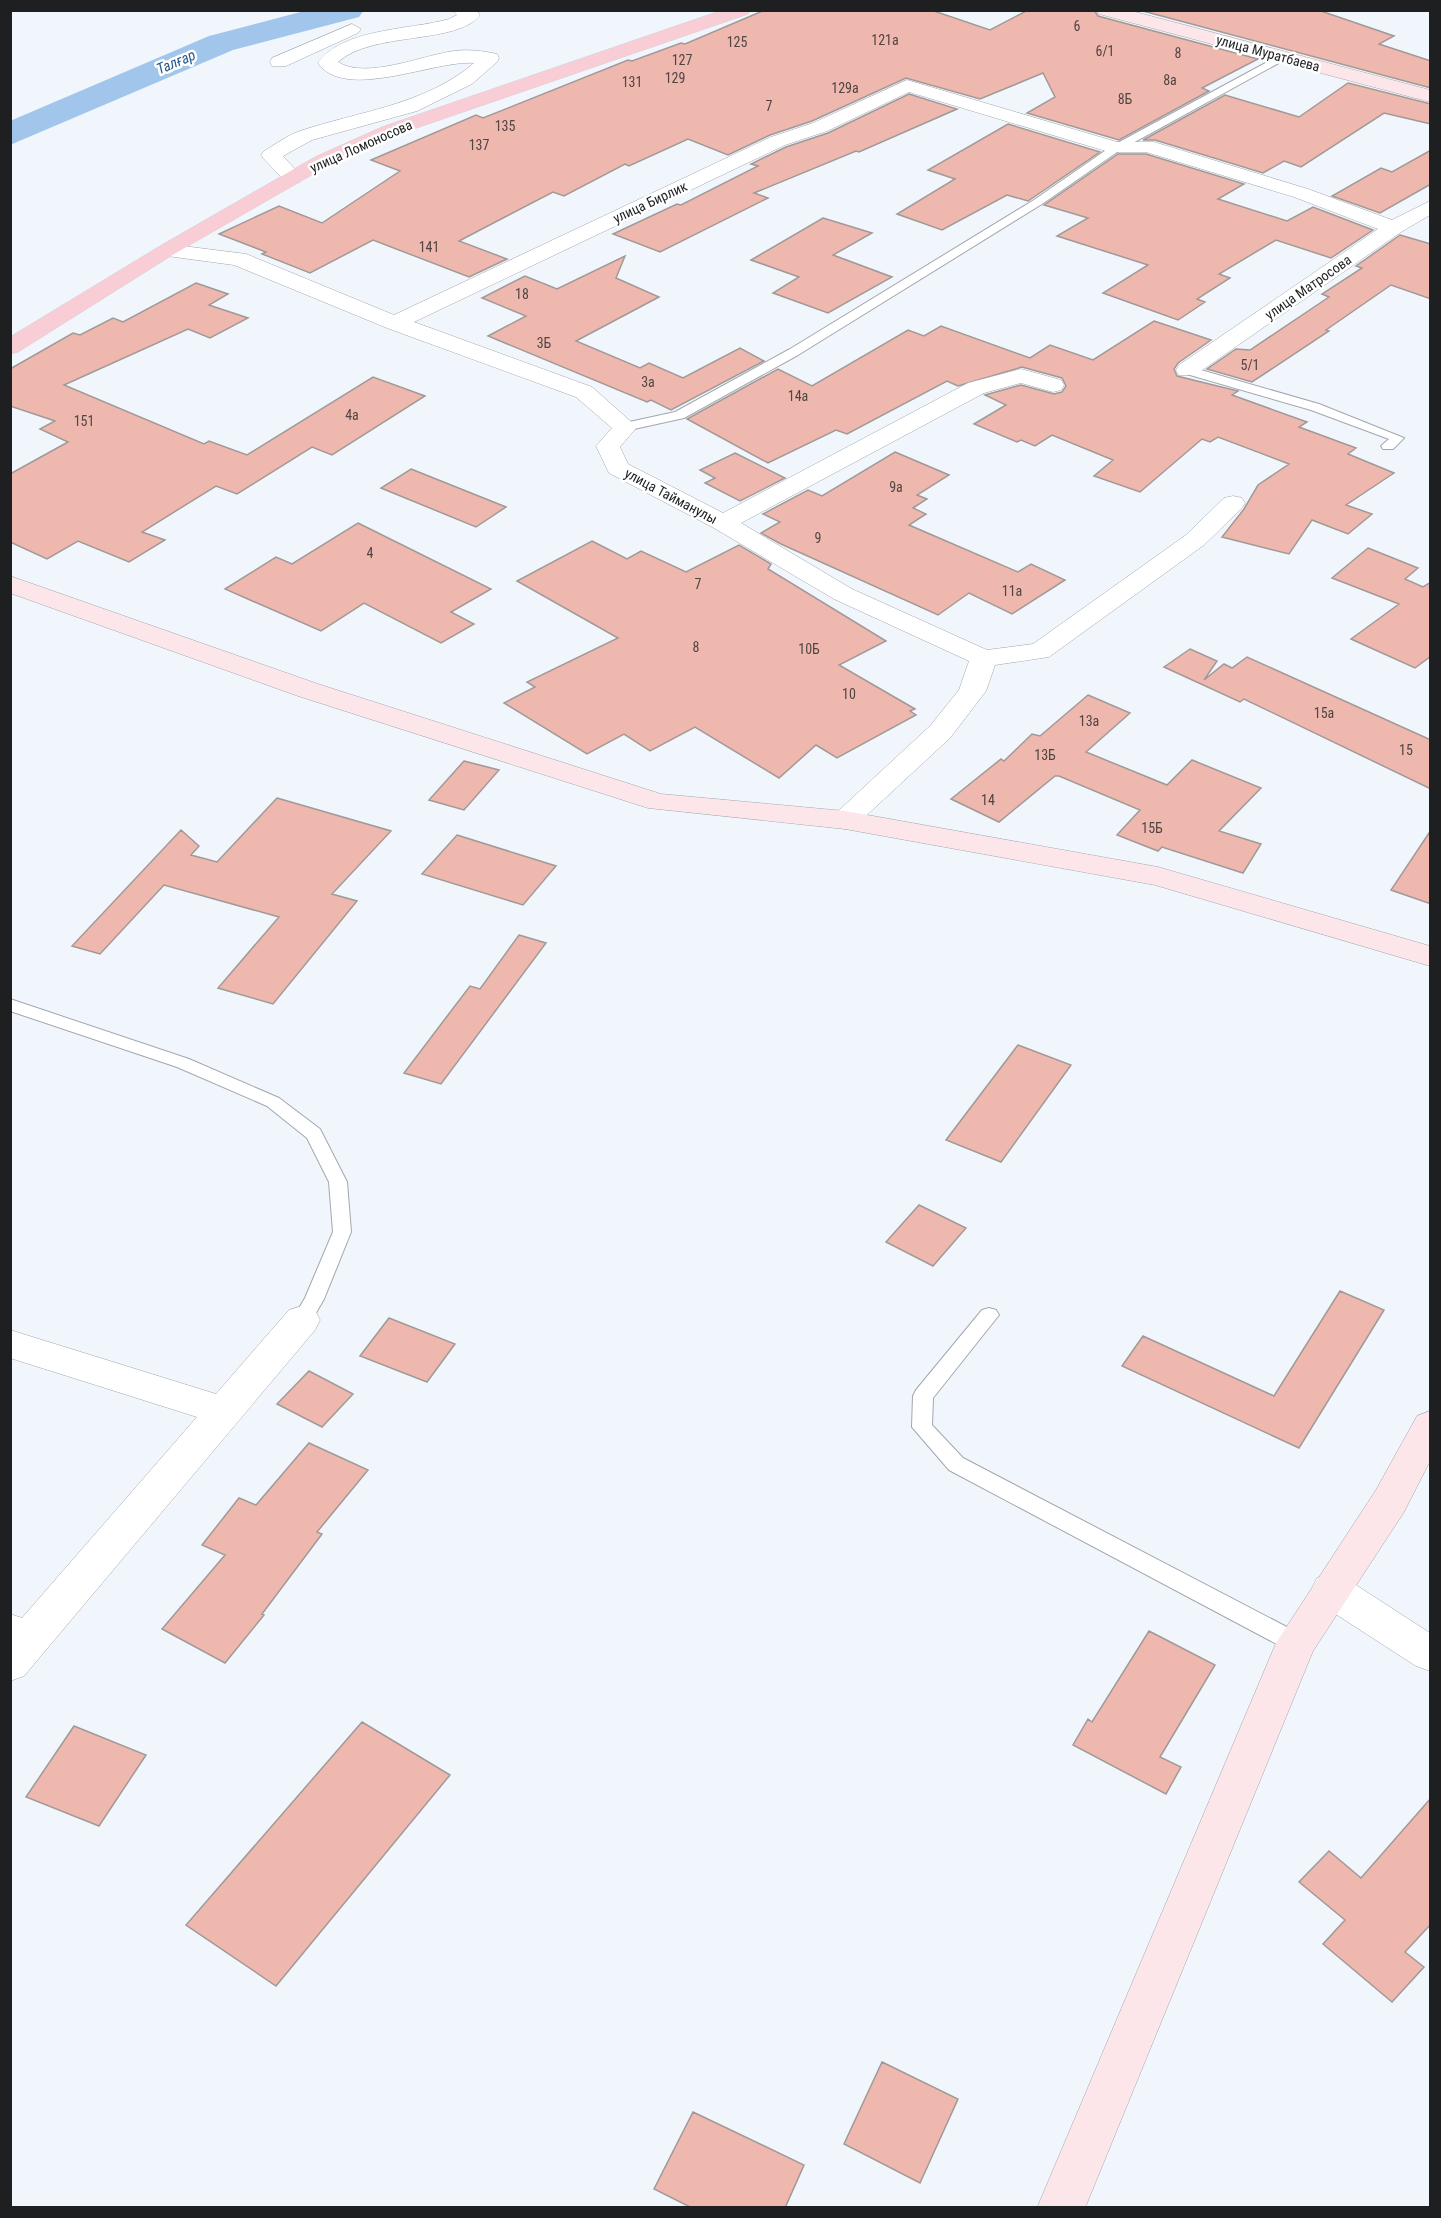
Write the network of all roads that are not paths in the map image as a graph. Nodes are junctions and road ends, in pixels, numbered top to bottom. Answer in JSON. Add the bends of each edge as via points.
{"nodes":[{"id":1,"x":461,"y":10,"type":"edge"},
{"id":2,"x":742,"y":10,"type":"edge"},
{"id":3,"x":1114,"y":12,"type":"edge"},
{"id":4,"x":367,"y":22,"type":"dead end"},
{"id":5,"x":1282,"y":57,"type":"junction"},
{"id":6,"x":279,"y":62,"type":"dead end"},
{"id":7,"x":1431,"y":96,"type":"edge"},
{"id":8,"x":1116,"y":148,"type":"junction"},
{"id":9,"x":293,"y":178,"type":"junction"},
{"id":10,"x":1431,"y":207,"type":"edge"},
{"id":11,"x":1394,"y":228,"type":"junction"},
{"id":12,"x":167,"y":250,"type":"junction"},
{"id":13,"x":396,"y":323,"type":"junction"},
{"id":14,"x":10,"y":346,"type":"edge"},
{"id":15,"x":1187,"y":370,"type":"joint"},
{"id":16,"x":1053,"y":384,"type":"dead end"},
{"id":17,"x":625,"y":427,"type":"junction"},
{"id":18,"x":1388,"y":446,"type":"dead end"},
{"id":19,"x":1233,"y":503,"type":"dead end"},
{"id":20,"x":723,"y":523,"type":"junction"},
{"id":21,"x":10,"y":584,"type":"edge"},
{"id":22,"x":984,"y":658,"type":"junction"},
{"id":23,"x":845,"y":820,"type":"junction"},
{"id":24,"x":1431,"y":956,"type":"edge"},
{"id":25,"x":10,"y":1005,"type":"edge"},
{"id":26,"x":989,"y":1315,"type":"dead end"},
{"id":27,"x":302,"y":1320,"type":"joint"},
{"id":28,"x":10,"y":1344,"type":"edge"},
{"id":29,"x":223,"y":1411,"type":"junction"},
{"id":30,"x":1431,"y":1426,"type":"edge"},
{"id":31,"x":1331,"y":1590,"type":"junction"},
{"id":32,"x":1296,"y":1643,"type":"junction"},
{"id":33,"x":17,"y":1645,"type":"edge"},
{"id":34,"x":1431,"y":1654,"type":"edge"},
{"id":35,"x":1061,"y":2208,"type":"edge"}],
"edges":[{"from":1,"to":9,"type":"street","via":[[471,15],[464,20],[347,47],[333,55],[327,63],[342,74],[374,74],[456,56],[490,58],[465,80],[410,107],[305,136],[271,155]]},
{"from":2,"to":9,"type":"main road","name":"улица Ломоносова","via":[[389,132]]},
{"from":3,"to":5,"type":"main road","name":"улица Муратбаева"},
{"from":4,"to":6,"type":"street"},
{"from":5,"to":7,"type":"main road","name":"улица Муратбаева"},
{"from":5,"to":8,"type":"lane"},
{"from":8,"to":11,"type":"street","via":[[1148,146],[1301,193]]},
{"from":8,"to":13,"type":"street","name":"улица Бирлик","via":[[907,86],[820,128],[778,141]]},
{"from":8,"to":17,"type":"lane","via":[[1038,202],[794,352],[679,415]]},
{"from":9,"to":12,"type":"main road","name":"улица Ломоносова"},
{"from":10,"to":11,"type":"street","name":"улица Матросова"},
{"from":11,"to":15,"type":"street","name":"улица Матросова"},
{"from":12,"to":13,"type":"street","via":[[238,259]]},
{"from":12,"to":14,"type":"main road","name":"улица Ломоносова"},
{"from":13,"to":17,"type":"street","via":[[584,392]]},
{"from":15,"to":18,"type":"lane","via":[[1315,407],[1398,438]]},
{"from":16,"to":20,"type":"street","via":[[1021,376],[976,388]]},
{"from":17,"to":20,"type":"street","name":"улица Тайманулы","via":[[608,446],[618,468]]},
{"from":19,"to":22,"type":"street","via":[[1195,540],[1040,651]]},
{"from":20,"to":22,"type":"street","name":"улица Тайманулы","via":[[843,594]]},
{"from":21,"to":23,"type":"main road","via":[[308,690],[658,802]]},
{"from":22,"to":23,"type":"street","via":[[972,691],[940,732]]},
{"from":23,"to":24,"type":"main road","via":[[1158,876]]},
{"from":25,"to":27,"type":"lane","via":[[183,1063],[273,1102],[314,1134],[338,1182],[342,1232]]},
{"from":26,"to":32,"type":"lane","via":[[923,1396],[922,1427],[956,1464]]},
{"from":27,"to":29,"type":"street"},
{"from":28,"to":29,"type":"street"},
{"from":29,"to":33,"type":"street"},
{"from":30,"to":31,"type":"main road","via":[[1390,1501]]},
{"from":31,"to":32,"type":"main road"},
{"from":31,"to":34,"type":"street"},
{"from":32,"to":35,"type":"main road"}]}
